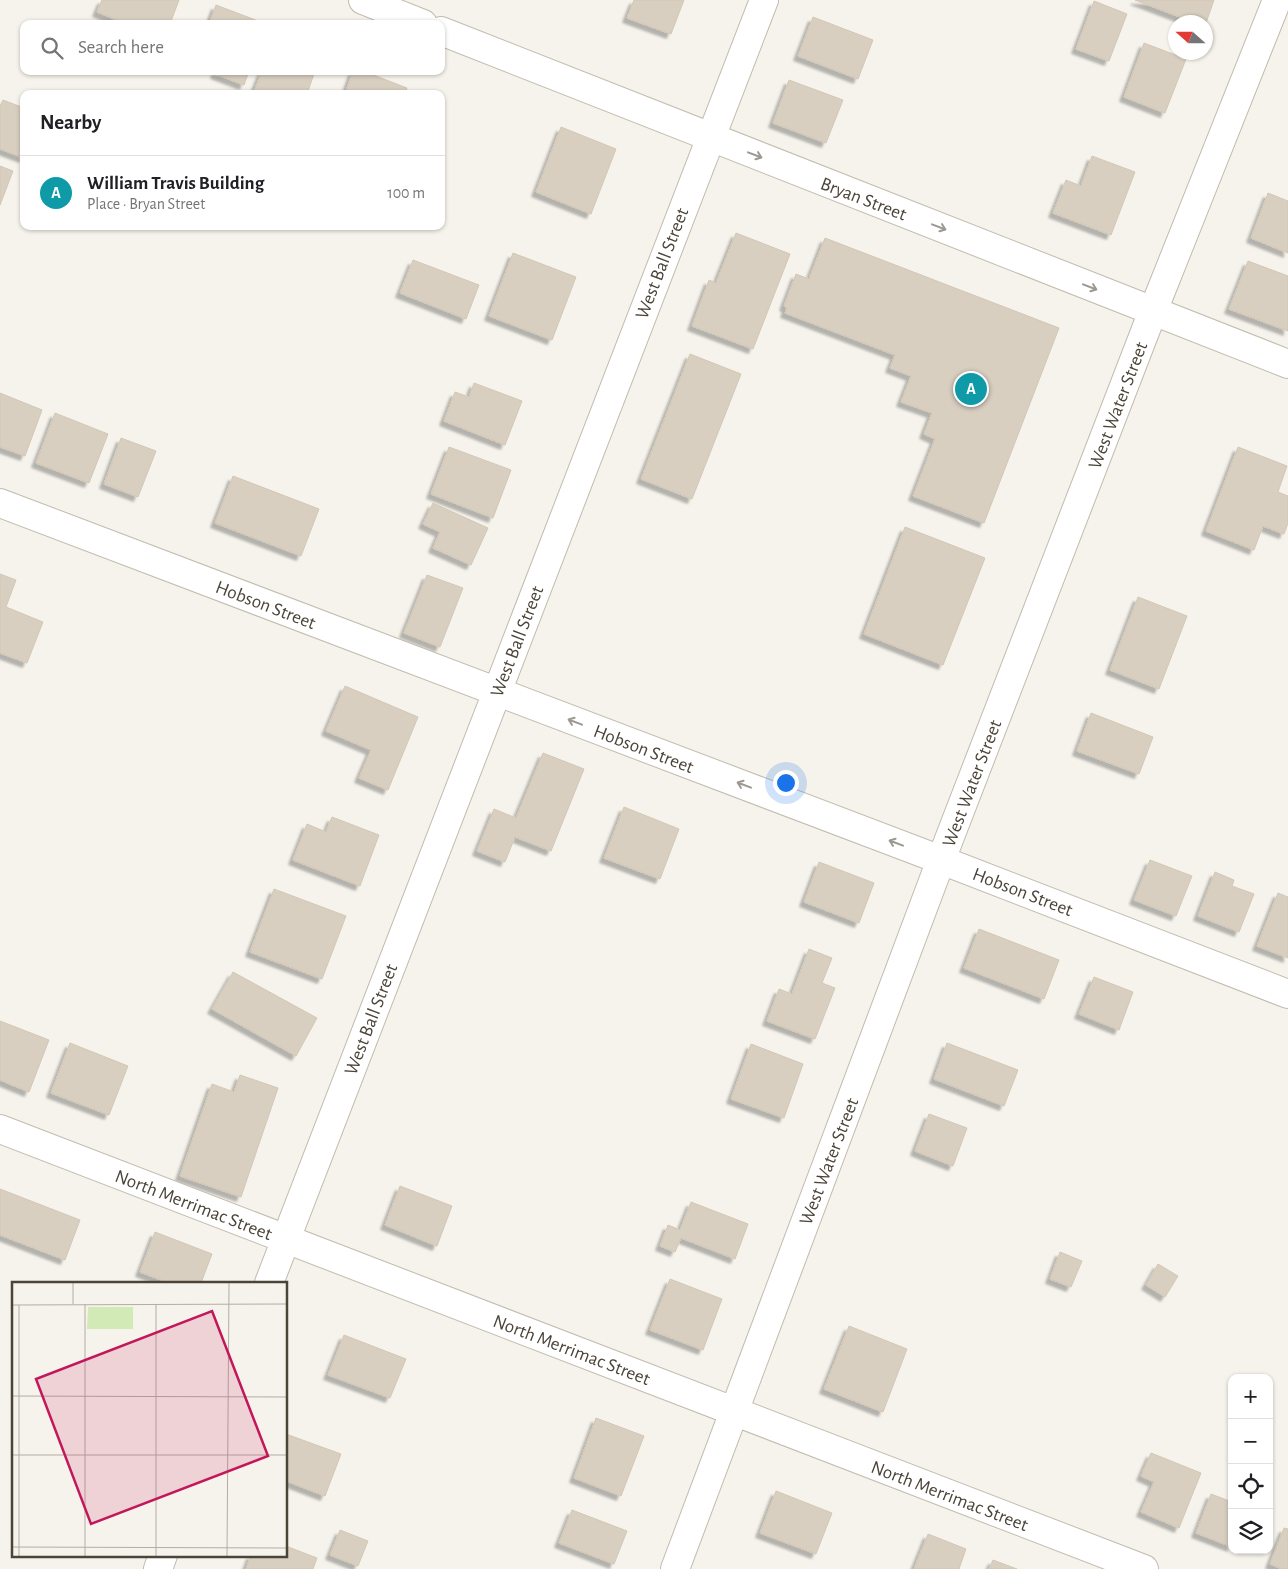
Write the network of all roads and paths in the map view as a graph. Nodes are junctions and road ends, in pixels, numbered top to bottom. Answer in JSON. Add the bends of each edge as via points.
{"nodes":[{"id":1,"x":363,"y":0,"type":"edge"},
{"id":2,"x":764,"y":0,"type":"edge"},
{"id":3,"x":1277,"y":0,"type":"edge"},
{"id":4,"x":413,"y":20,"type":"edge"},
{"id":5,"x":445,"y":33,"type":"edge"},
{"id":6,"x":710,"y":137,"type":"junction"},
{"id":7,"x":1154,"y":311,"type":"junction"},
{"id":8,"x":1288,"y":364,"type":"edge"},
{"id":9,"x":0,"y":503,"type":"edge"},
{"id":10,"x":496,"y":692,"type":"junction"},
{"id":11,"x":941,"y":860,"type":"junction"},
{"id":12,"x":1288,"y":994,"type":"edge"},
{"id":13,"x":0,"y":1129,"type":"edge"},
{"id":14,"x":286,"y":1240,"type":"junction"},
{"id":15,"x":269,"y":1282,"type":"edge"},
{"id":16,"x":734,"y":1412,"type":"junction"},
{"id":17,"x":163,"y":1556,"type":"edge"},
{"id":18,"x":158,"y":1569,"type":"edge"},
{"id":19,"x":675,"y":1569,"type":"edge"},
{"id":20,"x":1144,"y":1569,"type":"edge"}],
"edges":[{"from":1,"to":4,"type":"street"},
{"from":2,"to":6,"type":"street","name":"West Ball Street"},
{"from":3,"to":7,"type":"street","name":"West Water Street"},
{"from":5,"to":6,"type":"street","name":"Bryan Street"},
{"from":6,"to":7,"type":"street","name":"Bryan Street","one_way":true},
{"from":6,"to":10,"type":"street","name":"West Ball Street"},
{"from":7,"to":8,"type":"street","name":"Bryan Street"},
{"from":7,"to":11,"type":"street","name":"West Water Street"},
{"from":9,"to":10,"type":"street","name":"Hobson Street"},
{"from":11,"to":10,"type":"street","name":"Hobson Street","one_way":true},
{"from":10,"to":14,"type":"street","name":"West Ball Street"},
{"from":11,"to":12,"type":"street","name":"Hobson Street"},
{"from":11,"to":16,"type":"street","name":"West Water Street"},
{"from":13,"to":14,"type":"street","name":"North Merrimac Street"},
{"from":14,"to":15,"type":"street","name":"West Ball Street"},
{"from":14,"to":16,"type":"street","name":"North Merrimac Street"},
{"from":16,"to":19,"type":"street","name":"West Water Street"},
{"from":16,"to":20,"type":"street","name":"North Merrimac Street"},
{"from":17,"to":18,"type":"street"}]}
